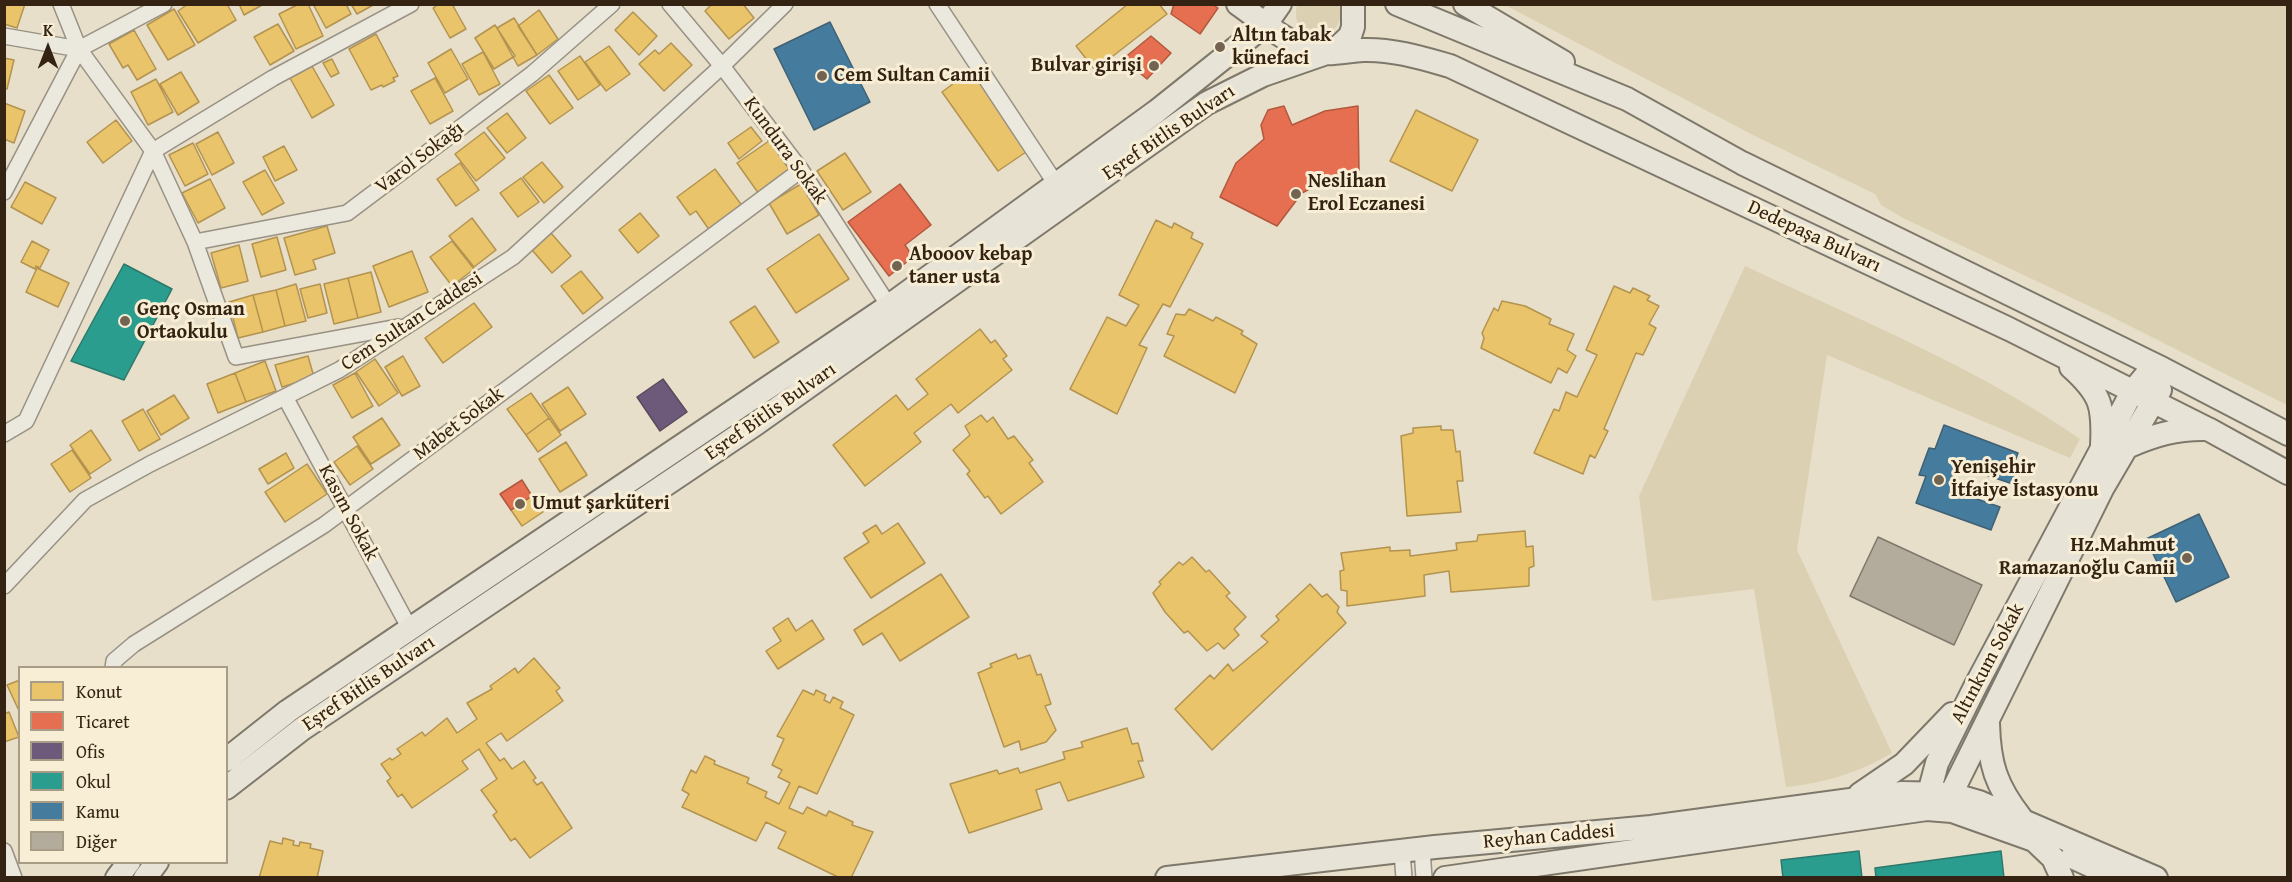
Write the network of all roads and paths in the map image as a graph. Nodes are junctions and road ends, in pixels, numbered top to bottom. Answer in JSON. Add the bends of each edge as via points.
{"nodes":[{"id":1,"x":61,"y":4,"type":"edge"},
{"id":2,"x":164,"y":4,"type":"edge"},
{"id":3,"x":411,"y":4,"type":"edge"},
{"id":4,"x":612,"y":4,"type":"edge"},
{"id":5,"x":670,"y":4,"type":"edge"},
{"id":6,"x":784,"y":4,"type":"edge"},
{"id":7,"x":937,"y":4,"type":"edge"},
{"id":8,"x":1239,"y":4,"type":"edge"},
{"id":9,"x":1280,"y":4,"type":"edge"},
{"id":10,"x":1353,"y":4,"type":"edge"},
{"id":11,"x":1397,"y":4,"type":"edge"},
{"id":12,"x":1465,"y":4,"type":"edge"},
{"id":13,"x":1266,"y":24,"type":"junction"},
{"id":14,"x":4,"y":36,"type":"edge"},
{"id":15,"x":79,"y":50,"type":"junction"},
{"id":16,"x":1325,"y":55,"type":"junction"},
{"id":17,"x":722,"y":66,"type":"junction"},
{"id":18,"x":1627,"y":99,"type":"junction"},
{"id":19,"x":153,"y":151,"type":"junction"},
{"id":20,"x":801,"y":170,"type":"junction"},
{"id":21,"x":1056,"y":184,"type":"junction"},
{"id":22,"x":4,"y":192,"type":"edge"},
{"id":23,"x":195,"y":243,"type":"junction"},
{"id":24,"x":889,"y":306,"type":"junction"},
{"id":25,"x":406,"y":326,"type":"junction"},
{"id":26,"x":2054,"y":352,"type":"junction"},
{"id":27,"x":2163,"y":369,"type":"junction"},
{"id":28,"x":2132,"y":392,"type":"junction"},
{"id":29,"x":285,"y":397,"type":"junction"},
{"id":30,"x":2154,"y":403,"type":"junction"},
{"id":31,"x":2208,"y":429,"type":"junction"},
{"id":32,"x":4,"y":434,"type":"edge"},
{"id":33,"x":2288,"y":434,"type":"edge"},
{"id":34,"x":2129,"y":446,"type":"junction"},
{"id":35,"x":2102,"y":449,"type":"junction"},
{"id":36,"x":2288,"y":474,"type":"edge"},
{"id":37,"x":346,"y":508,"type":"junction"},
{"id":38,"x":4,"y":586,"type":"edge"},
{"id":39,"x":410,"y":629,"type":"junction"},
{"id":40,"x":113,"y":666,"type":"edge"},
{"id":41,"x":1976,"y":685,"type":"junction"},
{"id":42,"x":1988,"y":720,"type":"junction"},
{"id":43,"x":228,"y":758,"type":"edge"},
{"id":44,"x":228,"y":787,"type":"edge"},
{"id":45,"x":1855,"y":798,"type":"junction"},
{"id":46,"x":1940,"y":799,"type":"junction"},
{"id":47,"x":2021,"y":818,"type":"junction"},
{"id":48,"x":2033,"y":839,"type":"junction"},
{"id":49,"x":1412,"y":850,"type":"junction"},
{"id":50,"x":4,"y":851,"type":"edge"},
{"id":51,"x":128,"y":864,"type":"edge"},
{"id":52,"x":156,"y":864,"type":"edge"},
{"id":53,"x":2118,"y":874,"type":"edge"},
{"id":54,"x":14,"y":878,"type":"edge"},
{"id":55,"x":117,"y":878,"type":"edge"},
{"id":56,"x":145,"y":878,"type":"edge"},
{"id":57,"x":1167,"y":878,"type":"edge"},
{"id":58,"x":1404,"y":878,"type":"edge"},
{"id":59,"x":1424,"y":878,"type":"edge"},
{"id":60,"x":1445,"y":878,"type":"edge"},
{"id":61,"x":2062,"y":878,"type":"edge"},
{"id":62,"x":2156,"y":878,"type":"edge"}],
"edges":[{"from":1,"to":15,"type":"street"},
{"from":2,"to":15,"type":"street"},
{"from":3,"to":19,"type":"street","via":[[273,78]]},
{"from":4,"to":23,"type":"street","name":"Varol Sokağı","via":[[532,74],[347,213]]},
{"from":5,"to":17,"type":"street","name":"Kundura Sokak"},
{"from":6,"to":17,"type":"street","name":"Cem Sultan Caddesi"},
{"from":7,"to":21,"type":"street"},
{"from":8,"to":13,"type":"main road"},
{"from":9,"to":13,"type":"main road","name":"Eşref Bitlis Bulvarı"},
{"from":10,"to":16,"type":"main road","via":[[1350,36]]},
{"from":11,"to":18,"type":"main road","name":"Dedepaşa Bulvarı"},
{"from":12,"to":18,"type":"main road"},
{"from":13,"to":16,"type":"main road","via":[[1292,42]]},
{"from":13,"to":21,"type":"main road","name":"Eşref Bitlis Bulvarı","via":[[1157,111]]},
{"from":14,"to":15,"type":"street"},
{"from":15,"to":19,"type":"street"},
{"from":15,"to":22,"type":"street"},
{"from":16,"to":26,"type":"main road","name":"Dedepaşa Bulvarı","via":[[1364,50],[1450,66]]},
{"from":16,"to":44,"type":"main road","name":"Eşref Bitlis Bulvarı","via":[[1255,78],[1198,109],[757,423],[302,729]]},
{"from":17,"to":20,"type":"street","name":"Kundura Sokak"},
{"from":17,"to":25,"type":"street","name":"Cem Sultan Caddesi","via":[[513,257]]},
{"from":18,"to":27,"type":"main road","name":"Dedepaşa Bulvarı","via":[[1743,163]]},
{"from":19,"to":23,"type":"street"},
{"from":19,"to":32,"type":"street","via":[[26,421]]},
{"from":20,"to":24,"type":"street","name":"Kundura Sokak"},
{"from":20,"to":37,"type":"street","name":"Mabet Sokak"},
{"from":21,"to":24,"type":"main road","name":"Eşref Bitlis Bulvarı"},
{"from":23,"to":25,"type":"street","via":[[236,357]]},
{"from":24,"to":39,"type":"main road","name":"Eşref Bitlis Bulvarı"},
{"from":25,"to":29,"type":"street","name":"Cem Sultan Caddesi","via":[[339,370]]},
{"from":26,"to":28,"type":"main road","name":"Dedepaşa Bulvarı"},
{"from":26,"to":35,"type":"main road","via":[[2084,378],[2101,402]]},
{"from":27,"to":28,"type":"main road","name":"Altınkum Sokak","via":[[2147,374]]},
{"from":27,"to":30,"type":"main road","name":"Altınkum Sokak","via":[[2163,383]]},
{"from":27,"to":33,"type":"main road","name":"Dedepaşa Bulvarı"},
{"from":28,"to":30,"type":"main road","name":"Dedepaşa Bulvarı"},
{"from":28,"to":35,"type":"main road","name":"Altınkum Sokak"},
{"from":29,"to":37,"type":"street","name":"Kasım Sokak"},
{"from":29,"to":38,"type":"street","name":"Cem Sultan Caddesi","via":[[85,500]]},
{"from":30,"to":31,"type":"main road","name":"Dedepaşa Bulvarı"},
{"from":30,"to":34,"type":"main road","name":"Altınkum Sokak"},
{"from":31,"to":34,"type":"main road","via":[[2161,432]]},
{"from":31,"to":36,"type":"main road","name":"Dedepaşa Bulvarı"},
{"from":34,"to":42,"type":"main road","name":"Altınkum Sokak","via":[[2102,489]]},
{"from":35,"to":41,"type":"main road","name":"Altınkum Sokak"},
{"from":37,"to":39,"type":"street","name":"Kasım Sokak"},
{"from":37,"to":40,"type":"street","name":"Mabet Sokak","via":[[134,644]]},
{"from":39,"to":43,"type":"main road","name":"Eşref Bitlis Bulvarı","via":[[288,711]]},
{"from":41,"to":45,"type":"main road","via":[[1921,749]]},
{"from":41,"to":46,"type":"main road","name":"Altınkum Sokak","via":[[1937,763]]},
{"from":42,"to":46,"type":"main road","name":"Altınkum Sokak"},
{"from":42,"to":47,"type":"main road","via":[[1993,771],[2005,798]]},
{"from":45,"to":46,"type":"main road","name":"Reyhan Caddesi"},
{"from":45,"to":49,"type":"main road","name":"Reyhan Caddesi","via":[[1651,827]]},
{"from":46,"to":47,"type":"main road"},
{"from":46,"to":48,"type":"main road","name":"Reyhan Caddesi","via":[[1952,811]]},
{"from":46,"to":60,"type":"main road","name":"Reyhan Caddesi","via":[[1927,809]]},
{"from":47,"to":53,"type":"main road"},
{"from":48,"to":53,"type":"main road","name":"Reyhan Caddesi"},
{"from":48,"to":61,"type":"main road","via":[[2053,858]]},
{"from":49,"to":57,"type":"main road","name":"Reyhan Caddesi"},
{"from":49,"to":58,"type":"street"},
{"from":49,"to":59,"type":"street"},
{"from":50,"to":54,"type":"street"},
{"from":51,"to":55,"type":"main road"},
{"from":52,"to":56,"type":"main road"},
{"from":53,"to":62,"type":"main road"}]}
